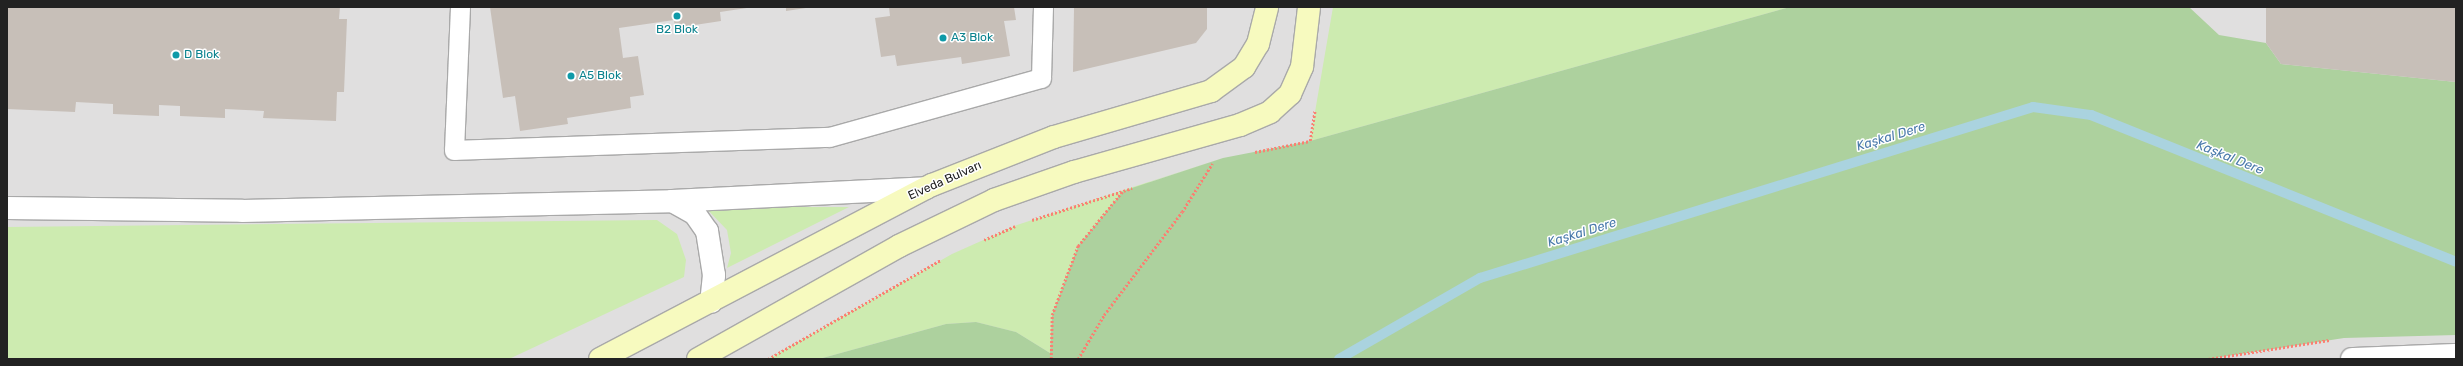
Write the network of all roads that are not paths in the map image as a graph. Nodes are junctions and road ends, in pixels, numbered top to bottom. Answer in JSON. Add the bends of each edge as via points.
{"nodes":[{"id":1,"x":460,"y":7,"type":"edge"},
{"id":2,"x":1043,"y":7,"type":"edge"},
{"id":3,"x":1266,"y":7,"type":"edge"},
{"id":4,"x":1309,"y":7,"type":"edge"},
{"id":5,"x":926,"y":188,"type":"junction"},
{"id":6,"x":672,"y":201,"type":"junction"},
{"id":7,"x":7,"y":208,"type":"edge"},
{"id":8,"x":711,"y":302,"type":"junction"},
{"id":9,"x":2456,"y":355,"type":"edge"},
{"id":10,"x":600,"y":359,"type":"edge"},
{"id":11,"x":698,"y":359,"type":"edge"},
{"id":12,"x":2352,"y":359,"type":"edge"}],
"edges":[{"from":1,"to":2,"type":"lane","via":[[454,150],[829,136],[1041,78]]},
{"from":3,"to":5,"type":"main road","name":"Elveda Bulvarı","via":[[1258,44],[1244,67],[1223,84],[1054,137]]},
{"from":4,"to":11,"type":"main road","via":[[1302,67],[1290,94],[1270,112],[1240,125],[1074,172],[994,200],[899,246]]},
{"from":5,"to":6,"type":"street"},
{"from":5,"to":8,"type":"main road","name":"Elveda Bulvarı"},
{"from":6,"to":7,"type":"street","via":[[242,211]]},
{"from":6,"to":8,"type":"street","via":[[695,214],[707,231],[714,275]]},
{"from":8,"to":10,"type":"main road","name":"Elveda Bulvarı"},
{"from":9,"to":12,"type":"street"}]}
